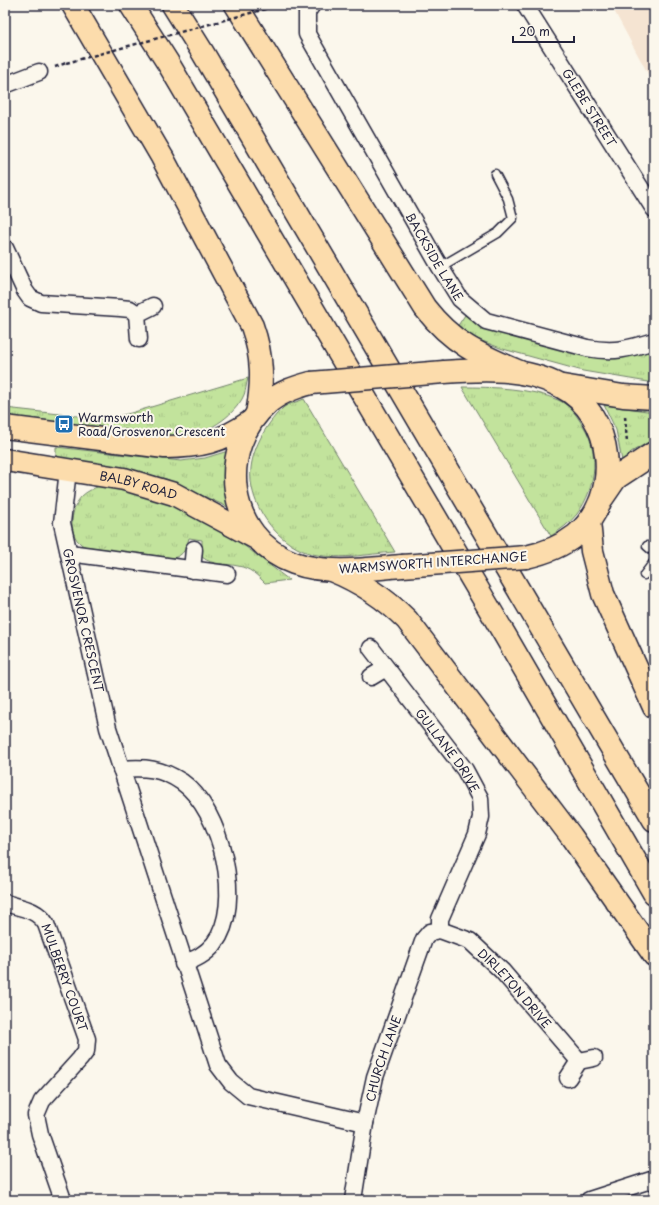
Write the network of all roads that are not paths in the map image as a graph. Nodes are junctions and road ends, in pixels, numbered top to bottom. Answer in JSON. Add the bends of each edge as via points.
{"nodes":[{"id":1,"x":73,"y":5,"type":"edge"},
{"id":2,"x":131,"y":5,"type":"edge"},
{"id":3,"x":173,"y":5,"type":"edge"},
{"id":4,"x":236,"y":5,"type":"edge"},
{"id":5,"x":312,"y":5,"type":"edge"},
{"id":6,"x":525,"y":5,"type":"edge"},
{"id":7,"x":39,"y":72,"type":"dead end"},
{"id":8,"x":5,"y":85,"type":"edge"},
{"id":9,"x":495,"y":174,"type":"dead end"},
{"id":10,"x":654,"y":209,"type":"edge"},
{"id":11,"x":5,"y":248,"type":"edge"},
{"id":12,"x":440,"y":267,"type":"junction"},
{"id":13,"x":153,"y":306,"type":"dead end"},
{"id":14,"x":137,"y":314,"type":"junction"},
{"id":15,"x":139,"y":339,"type":"dead end"},
{"id":16,"x":654,"y":341,"type":"edge"},
{"id":17,"x":522,"y":374,"type":"junction"},
{"id":18,"x":561,"y":386,"type":"junction"},
{"id":19,"x":654,"y":398,"type":"edge"},
{"id":20,"x":254,"y":418,"type":"junction"},
{"id":21,"x":5,"y":427,"type":"edge"},
{"id":22,"x":645,"y":458,"type":"edge"},
{"id":23,"x":5,"y":460,"type":"edge"},
{"id":24,"x":68,"y":470,"type":"junction"},
{"id":25,"x":600,"y":502,"type":"junction"},
{"id":26,"x":589,"y":521,"type":"junction"},
{"id":27,"x":260,"y":541,"type":"junction"},
{"id":28,"x":647,"y":546,"type":"dead end"},
{"id":29,"x":194,"y":549,"type":"dead end"},
{"id":30,"x":654,"y":552,"type":"edge"},
{"id":31,"x":69,"y":553,"type":"junction"},
{"id":32,"x":654,"y":562,"type":"edge"},
{"id":33,"x":192,"y":570,"type":"junction"},
{"id":34,"x":331,"y":570,"type":"junction"},
{"id":35,"x":226,"y":574,"type":"dead end"},
{"id":36,"x":644,"y":575,"type":"dead end"},
{"id":37,"x":371,"y":648,"type":"dead end"},
{"id":38,"x":386,"y":668,"type":"junction"},
{"id":39,"x":371,"y":677,"type":"dead end"},
{"id":40,"x":654,"y":707,"type":"edge"},
{"id":41,"x":121,"y":769,"type":"junction"},
{"id":42,"x":654,"y":820,"type":"edge"},
{"id":43,"x":654,"y":893,"type":"edge"},
{"id":44,"x":5,"y":903,"type":"edge"},
{"id":45,"x":440,"y":930,"type":"junction"},
{"id":46,"x":654,"y":955,"type":"edge"},
{"id":47,"x":183,"y":964,"type":"junction"},
{"id":48,"x":568,"y":1078,"type":"dead end"},
{"id":49,"x":365,"y":1123,"type":"junction"},
{"id":50,"x":654,"y":1179,"type":"edge"},
{"id":51,"x":63,"y":1200,"type":"edge"},
{"id":52,"x":353,"y":1200,"type":"edge"},
{"id":53,"x":589,"y":1200,"type":"edge"}],
"edges":[{"from":1,"to":20,"type":"main road","via":[[162,158],[252,326],[258,343],[262,373],[262,389]]},
{"from":2,"to":43,"type":"main road","via":[[168,63],[462,562]]},
{"from":3,"to":42,"type":"main road"},
{"from":4,"to":17,"type":"main road","via":[[437,323],[450,336],[475,353]]},
{"from":5,"to":12,"type":"street","name":"BACKSIDE LANE","via":[[307,12],[307,34]]},
{"from":6,"to":10,"type":"street","name":"GLEBE STREET"},
{"from":7,"to":8,"type":"street"},
{"from":9,"to":12,"type":"lane","via":[[508,199],[513,218],[498,233]]},
{"from":11,"to":14,"type":"street","via":[[30,298],[41,303],[130,309]]},
{"from":12,"to":16,"type":"street","name":"BACKSIDE LANE","via":[[460,299],[486,320],[604,351],[622,350]]},
{"from":13,"to":14,"type":"street"},
{"from":14,"to":15,"type":"street"},
{"from":17,"to":18,"type":"main road","name":"WARMSWORTH INTERCHANGE","via":[[542,378]]},
{"from":17,"to":20,"type":"main road","name":"WARMSWORTH INTERCHANGE","bridge":true,"via":[[476,370],[311,383],[281,394]]},
{"from":18,"to":19,"type":"main road"},
{"from":18,"to":25,"type":"main road","name":"WARMSWORTH INTERCHANGE","via":[[580,399],[594,417],[603,437],[608,459],[607,481]]},
{"from":20,"to":21,"type":"main road","via":[[216,441],[189,447],[165,447]]},
{"from":20,"to":27,"type":"main road","name":"WARMSWORTH INTERCHANGE","via":[[242,438],[234,474],[236,492],[246,521]]},
{"from":22,"to":25,"type":"main road","via":[[616,478]]},
{"from":23,"to":24,"type":"main road","name":"BALBY ROAD"},
{"from":24,"to":27,"type":"main road","name":"BALBY ROAD","via":[[124,479],[174,494]]},
{"from":24,"to":31,"type":"street","name":"GROSVENOR CRESCENT","via":[[62,523]]},
{"from":25,"to":26,"type":"main road","name":"WARMSWORTH INTERCHANGE"},
{"from":26,"to":34,"type":"main road","name":"WARMSWORTH INTERCHANGE","bridge":true,"via":[[561,546],[526,557]]},
{"from":26,"to":40,"type":"main road","via":[[592,551],[603,594]]},
{"from":27,"to":34,"type":"main road","name":"WARMSWORTH INTERCHANGE","via":[[292,562],[311,568]]},
{"from":28,"to":30,"type":"lane"},
{"from":29,"to":33,"type":"street"},
{"from":31,"to":33,"type":"street"},
{"from":31,"to":41,"type":"street","name":"GROSVENOR CRESCENT","via":[[108,728]]},
{"from":32,"to":36,"type":"lane"},
{"from":33,"to":35,"type":"street"},
{"from":34,"to":46,"type":"main road","via":[[375,592],[408,620],[571,836]]},
{"from":37,"to":38,"type":"street","name":"GULLANE DRIVE"},
{"from":38,"to":39,"type":"street"},
{"from":38,"to":45,"type":"street","name":"GULLANE DRIVE","via":[[465,770],[480,798],[481,817],[477,834],[440,919]]},
{"from":41,"to":47,"type":"street","name":"GROSVENOR CRESCENT"},
{"from":41,"to":47,"type":"street","via":[[146,768],[168,774],[183,783],[198,797],[224,853],[228,878],[228,903],[224,923],[215,943],[202,956]]},
{"from":44,"to":51,"type":"street","name":"MULBERRY COURT","via":[[41,915],[87,1039],[86,1051],[80,1060],[42,1101],[36,1115]]},
{"from":45,"to":48,"type":"street","name":"DIRLETON DRIVE","via":[[470,941],[586,1060]]},
{"from":45,"to":49,"type":"street","name":"CHURCH LANE","via":[[430,932],[424,938],[375,1077]]},
{"from":47,"to":49,"type":"street","name":"GROSVENOR CRESCENT","via":[[218,1065],[231,1082],[248,1096]]},
{"from":49,"to":52,"type":"street","name":"CHURCH LANE"},
{"from":50,"to":53,"type":"street"}]}
